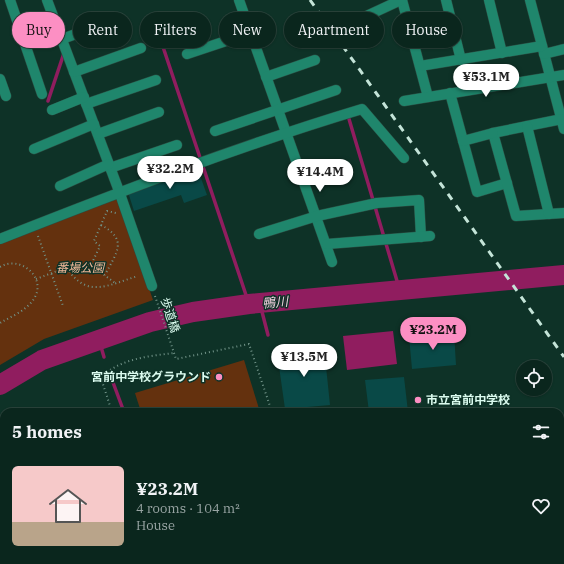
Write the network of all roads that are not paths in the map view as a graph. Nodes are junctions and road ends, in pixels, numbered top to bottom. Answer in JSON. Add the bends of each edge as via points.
{"nodes":[{"id":1,"x":10,"y":0,"type":"edge"},
{"id":2,"x":47,"y":0,"type":"edge"},
{"id":3,"x":239,"y":0,"type":"edge"},
{"id":4,"x":402,"y":0,"type":"edge"},
{"id":5,"x":446,"y":0,"type":"edge"},
{"id":6,"x":489,"y":0,"type":"edge"},
{"id":7,"x":532,"y":1,"type":"edge"},
{"id":8,"x":52,"y":12,"type":"edge"},
{"id":9,"x":243,"y":12,"type":"edge"},
{"id":10,"x":375,"y":12,"type":"edge"},
{"id":11,"x":219,"y":43,"type":"edge"},
{"id":12,"x":65,"y":47,"type":"edge"},
{"id":13,"x":141,"y":48,"type":"dead end"},
{"id":14,"x":255,"y":48,"type":"edge"},
{"id":15,"x":564,"y":49,"type":"edge"},
{"id":16,"x":543,"y":50,"type":"junction"},
{"id":17,"x":502,"y":53,"type":"junction"},
{"id":18,"x":187,"y":54,"type":"dead end"},
{"id":19,"x":315,"y":60,"type":"dead end"},
{"id":20,"x":461,"y":60,"type":"junction"},
{"id":21,"x":420,"y":66,"type":"junction"},
{"id":22,"x":74,"y":72,"type":"junction"},
{"id":23,"x":564,"y":75,"type":"edge"},
{"id":24,"x":266,"y":77,"type":"junction"},
{"id":25,"x":550,"y":77,"type":"junction"},
{"id":26,"x":0,"y":79,"type":"edge"},
{"id":27,"x":156,"y":80,"type":"dead end"},
{"id":28,"x":336,"y":90,"type":"dead end"},
{"id":29,"x":450,"y":93,"type":"junction"},
{"id":30,"x":42,"y":94,"type":"dead end"},
{"id":31,"x":6,"y":96,"type":"dead end"},
{"id":32,"x":428,"y":97,"type":"junction"},
{"id":33,"x":85,"y":100,"type":"junction"},
{"id":34,"x":404,"y":100,"type":"dead end"},
{"id":35,"x":52,"y":110,"type":"dead end"},
{"id":36,"x":277,"y":110,"type":"junction"},
{"id":37,"x":159,"y":112,"type":"dead end"},
{"id":38,"x":94,"y":124,"type":"junction"},
{"id":39,"x":563,"y":124,"type":"edge"},
{"id":40,"x":527,"y":126,"type":"junction"},
{"id":41,"x":215,"y":131,"type":"dead end"},
{"id":42,"x":285,"y":132,"type":"junction"},
{"id":43,"x":493,"y":133,"type":"junction"},
{"id":44,"x":98,"y":134,"type":"junction"},
{"id":45,"x":463,"y":141,"type":"junction"},
{"id":46,"x":176,"y":145,"type":"dead end"},
{"id":47,"x":34,"y":149,"type":"dead end"},
{"id":48,"x":404,"y":158,"type":"dead end"},
{"id":49,"x":109,"y":166,"type":"junction"},
{"id":50,"x":507,"y":184,"type":"junction"},
{"id":51,"x":60,"y":186,"type":"dead end"},
{"id":52,"x":119,"y":191,"type":"junction"},
{"id":53,"x":564,"y":213,"type":"edge"},
{"id":54,"x":549,"y":214,"type":"junction"},
{"id":55,"x":317,"y":216,"type":"junction"},
{"id":56,"x":259,"y":234,"type":"dead end"},
{"id":57,"x":0,"y":239,"type":"edge"},
{"id":58,"x":327,"y":244,"type":"junction"},
{"id":59,"x":332,"y":262,"type":"dead end"},
{"id":60,"x":152,"y":286,"type":"road end"}],
"edges":[{"from":1,"to":30,"type":"street"},
{"from":2,"to":8,"type":"street"},
{"from":3,"to":9,"type":"street"},
{"from":4,"to":10,"type":"street"},
{"from":4,"to":21,"type":"street"},
{"from":5,"to":20,"type":"street"},
{"from":6,"to":17,"type":"street"},
{"from":7,"to":16,"type":"street"},
{"from":11,"to":18,"type":"street"},
{"from":12,"to":22,"type":"street"},
{"from":13,"to":22,"type":"street"},
{"from":14,"to":24,"type":"street"},
{"from":15,"to":16,"type":"street"},
{"from":16,"to":17,"type":"street"},
{"from":16,"to":25,"type":"street"},
{"from":17,"to":20,"type":"street"},
{"from":19,"to":24,"type":"street"},
{"from":20,"to":21,"type":"street"},
{"from":21,"to":32,"type":"street"},
{"from":22,"to":33,"type":"street"},
{"from":23,"to":25,"type":"street"},
{"from":24,"to":36,"type":"street"},
{"from":25,"to":29,"type":"street"},
{"from":25,"to":39,"type":"street"},
{"from":26,"to":31,"type":"street"},
{"from":27,"to":33,"type":"street"},
{"from":28,"to":36,"type":"street"},
{"from":29,"to":32,"type":"street"},
{"from":29,"to":45,"type":"street"},
{"from":32,"to":34,"type":"street"},
{"from":33,"to":35,"type":"street"},
{"from":33,"to":38,"type":"street"},
{"from":36,"to":41,"type":"street"},
{"from":36,"to":42,"type":"street"},
{"from":37,"to":44,"type":"street"},
{"from":38,"to":44,"type":"street"},
{"from":38,"to":47,"type":"street"},
{"from":39,"to":40,"type":"street"},
{"from":40,"to":43,"type":"street"},
{"from":40,"to":54,"type":"street"},
{"from":42,"to":48,"type":"street","via":[[362,109]]},
{"from":42,"to":52,"type":"street"},
{"from":42,"to":55,"type":"street"},
{"from":43,"to":45,"type":"street"},
{"from":43,"to":50,"type":"street"},
{"from":44,"to":49,"type":"street"},
{"from":45,"to":50,"type":"street","via":[[477,192]]},
{"from":46,"to":49,"type":"street"},
{"from":49,"to":51,"type":"street"},
{"from":49,"to":52,"type":"street"},
{"from":50,"to":54,"type":"street","via":[[516,216]]},
{"from":52,"to":57,"type":"street"},
{"from":52,"to":60,"type":"street"},
{"from":53,"to":54,"type":"street"},
{"from":55,"to":56,"type":"street"},
{"from":55,"to":58,"type":"street"},
{"from":55,"to":58,"type":"street","via":[[377,203],[419,200],[425,236]]},
{"from":58,"to":59,"type":"street"}]}
